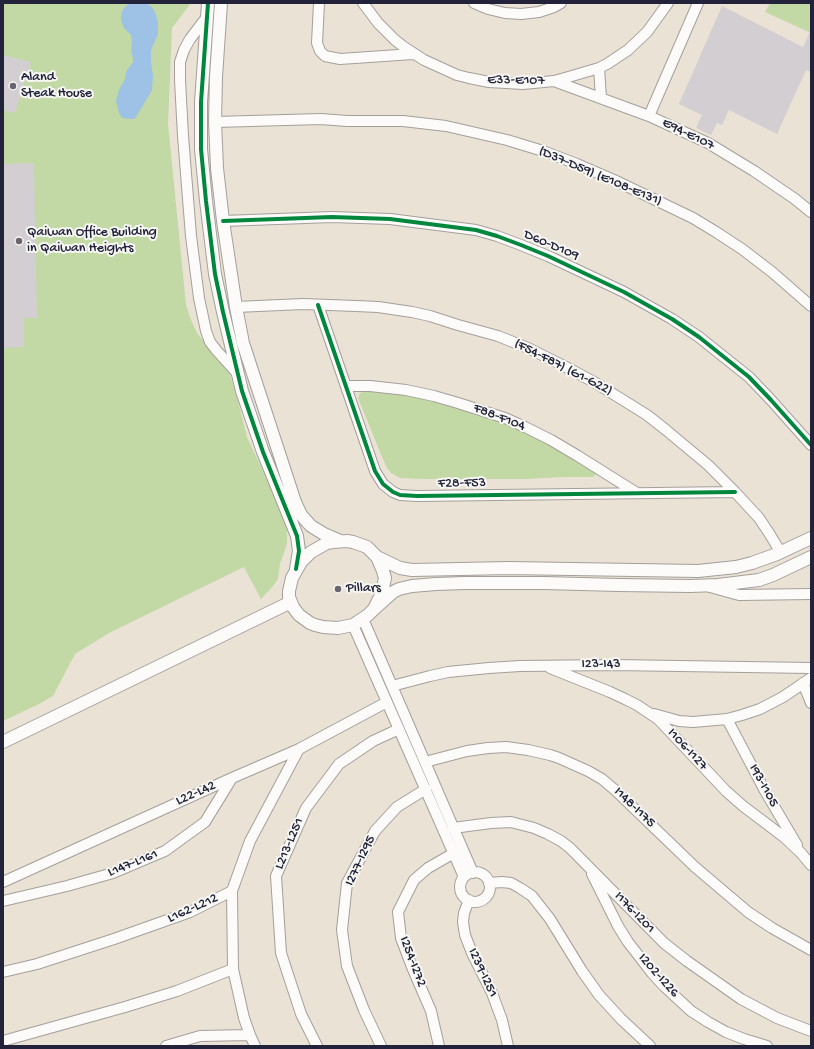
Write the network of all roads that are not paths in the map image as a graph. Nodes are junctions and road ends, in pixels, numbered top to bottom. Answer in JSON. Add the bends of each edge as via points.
{"nodes":[{"id":1,"x":208,"y":3,"type":"edge"},
{"id":2,"x":221,"y":3,"type":"edge"},
{"id":3,"x":319,"y":3,"type":"edge"},
{"id":4,"x":363,"y":3,"type":"edge"},
{"id":5,"x":474,"y":3,"type":"edge"},
{"id":6,"x":561,"y":3,"type":"edge"},
{"id":7,"x":668,"y":3,"type":"edge"},
{"id":8,"x":698,"y":3,"type":"edge"},
{"id":9,"x":206,"y":18,"type":"junction"},
{"id":10,"x":413,"y":54,"type":"junction"},
{"id":11,"x":599,"y":68,"type":"junction"},
{"id":12,"x":554,"y":81,"type":"junction"},
{"id":13,"x":601,"y":98,"type":"junction"},
{"id":14,"x":649,"y":116,"type":"junction"},
{"id":15,"x":215,"y":122,"type":"junction"},
{"id":16,"x":811,"y":212,"type":"edge"},
{"id":17,"x":223,"y":221,"type":"junction"},
{"id":18,"x":318,"y":305,"type":"junction"},
{"id":19,"x":811,"y":306,"type":"edge"},
{"id":20,"x":236,"y":307,"type":"junction"},
{"id":21,"x":237,"y":373,"type":"junction"},
{"id":22,"x":346,"y":386,"type":"junction"},
{"id":23,"x":811,"y":445,"type":"edge"},
{"id":24,"x":735,"y":492,"type":"junction"},
{"id":25,"x":637,"y":493,"type":"junction"},
{"id":26,"x":811,"y":538,"type":"edge"},
{"id":27,"x":340,"y":541,"type":"junction"},
{"id":28,"x":780,"y":553,"type":"junction"},
{"id":29,"x":377,"y":557,"type":"junction"},
{"id":30,"x":811,"y":557,"type":"edge"},
{"id":31,"x":296,"y":569,"type":"junction"},
{"id":32,"x":704,"y":585,"type":"junction"},
{"id":33,"x":811,"y":594,"type":"edge"},
{"id":34,"x":291,"y":602,"type":"junction"},
{"id":35,"x":374,"y":609,"type":"junction"},
{"id":36,"x":358,"y":622,"type":"junction"},
{"id":37,"x":544,"y":666,"type":"junction"},
{"id":38,"x":811,"y":668,"type":"edge"},
{"id":39,"x":807,"y":681,"type":"edge"},
{"id":40,"x":392,"y":686,"type":"junction"},
{"id":41,"x":388,"y":702,"type":"junction"},
{"id":42,"x":811,"y":702,"type":"edge"},
{"id":43,"x":647,"y":711,"type":"junction"},
{"id":44,"x":727,"y":719,"type":"junction"},
{"id":45,"x":399,"y":729,"type":"junction"},
{"id":46,"x":3,"y":742,"type":"edge"},
{"id":47,"x":299,"y":749,"type":"junction"},
{"id":48,"x":425,"y":762,"type":"junction"},
{"id":49,"x":232,"y":778,"type":"junction"},
{"id":50,"x":426,"y":789,"type":"junction"},
{"id":51,"x":453,"y":828,"type":"junction"},
{"id":52,"x":454,"y":853,"type":"junction"},
{"id":53,"x":801,"y":853,"type":"junction"},
{"id":54,"x":587,"y":865,"type":"junction"},
{"id":55,"x":811,"y":865,"type":"edge"},
{"id":56,"x":468,"y":875,"type":"junction"},
{"id":57,"x":3,"y":882,"type":"edge"},
{"id":58,"x":489,"y":883,"type":"junction"},
{"id":59,"x":232,"y":891,"type":"junction"},
{"id":60,"x":3,"y":900,"type":"edge"},
{"id":61,"x":469,"y":900,"type":"junction"},
{"id":62,"x":811,"y":950,"type":"edge"},
{"id":63,"x":233,"y":969,"type":"junction"},
{"id":64,"x":3,"y":972,"type":"edge"},
{"id":65,"x":811,"y":1032,"type":"edge"},
{"id":66,"x":250,"y":1035,"type":"junction"},
{"id":67,"x":3,"y":1041,"type":"edge"},
{"id":68,"x":166,"y":1046,"type":"edge"},
{"id":69,"x":255,"y":1046,"type":"edge"},
{"id":70,"x":317,"y":1046,"type":"edge"},
{"id":71,"x":380,"y":1046,"type":"edge"},
{"id":72,"x":439,"y":1046,"type":"edge"},
{"id":73,"x":508,"y":1046,"type":"edge"},
{"id":74,"x":650,"y":1046,"type":"edge"},
{"id":75,"x":767,"y":1046,"type":"edge"}],
"edges":[{"from":1,"to":9,"type":"street"},
{"from":2,"to":15,"type":"street"},
{"from":3,"to":10,"type":"street","via":[[317,43],[325,56],[340,59]]},
{"from":4,"to":10,"type":"street","name":"E33-E107","via":[[386,32]]},
{"from":5,"to":6,"type":"street","via":[[488,9],[521,14],[538,12]]},
{"from":7,"to":11,"type":"street","name":"E33-E107","via":[[637,41],[617,58]]},
{"from":8,"to":14,"type":"street"},
{"from":9,"to":21,"type":"street","via":[[201,149],[215,274]]},
{"from":9,"to":21,"type":"street","via":[[190,39],[180,62],[191,236],[206,331],[217,352]]},
{"from":10,"to":12,"type":"street","name":"E33-E107","via":[[457,75],[479,80],[523,84]]},
{"from":11,"to":12,"type":"street","name":"E33-E107"},
{"from":11,"to":13,"type":"street"},
{"from":12,"to":13,"type":"street","name":"E94-E107"},
{"from":13,"to":14,"type":"street","name":"E94-E107"},
{"from":14,"to":16,"type":"street","name":"E94-E107","via":[[732,156],[775,184]]},
{"from":15,"to":17,"type":"street"},
{"from":15,"to":19,"type":"street","name":"(D37-D59) (E108-E131)","via":[[321,119],[403,121],[446,126],[543,151],[614,180],[693,218],[742,249]]},
{"from":17,"to":20,"type":"street"},
{"from":17,"to":23,"type":"street","name":"D60-D109","via":[[332,217],[390,219],[476,230],[521,245],[624,292],[699,337],[749,377]]},
{"from":18,"to":20,"type":"street","name":"(F54-F87) (G1-G22)"},
{"from":18,"to":22,"type":"street","name":"F28-F53"},
{"from":18,"to":24,"type":"street","name":"(F54-F87) (G1-G22)","via":[[378,307],[412,312],[498,336],[528,348],[566,366],[647,415],[708,465]]},
{"from":20,"to":27,"type":"street","via":[[243,343],[295,502],[311,526]]},
{"from":21,"to":31,"type":"street","via":[[263,452],[297,536],[299,550]]},
{"from":22,"to":25,"type":"street","name":"F88-F104","via":[[406,390],[505,418],[551,440]]},
{"from":22,"to":25,"type":"street","name":"F28-F53","via":[[375,471],[387,488],[400,495]]},
{"from":24,"to":25,"type":"street","name":"F28-F53"},
{"from":24,"to":28,"type":"street","name":"(F54-F87) (G1-G22)","via":[[759,518]]},
{"from":26,"to":28,"type":"street"},
{"from":27,"to":29,"type":"street","via":[[360,544]]},
{"from":27,"to":31,"type":"street","via":[[327,543],[311,552]]},
{"from":28,"to":29,"type":"street","via":[[736,567],[691,571],[516,568],[412,570],[400,568]]},
{"from":29,"to":35,"type":"street","via":[[383,571],[384,585]]},
{"from":30,"to":32,"type":"street","via":[[759,580]]},
{"from":31,"to":34,"type":"street","via":[[290,584]]},
{"from":32,"to":33,"type":"street","via":[[739,595]]},
{"from":32,"to":35,"type":"street","via":[[436,584],[399,589]]},
{"from":34,"to":36,"type":"street","via":[[299,615],[315,625],[338,628]]},
{"from":34,"to":46,"type":"street"},
{"from":35,"to":36,"type":"street"},
{"from":36,"to":40,"type":"street"},
{"from":36,"to":41,"type":"street"},
{"from":37,"to":38,"type":"street","name":"I23-I43"},
{"from":37,"to":40,"type":"street","name":"I23-I43","via":[[454,672]]},
{"from":37,"to":43,"type":"street","name":"I106-I127","via":[[610,692]]},
{"from":39,"to":42,"type":"street"},
{"from":39,"to":44,"type":"street","via":[[760,709]]},
{"from":40,"to":48,"type":"street"},
{"from":41,"to":45,"type":"street"},
{"from":41,"to":47,"type":"street","name":"L22-L42"},
{"from":43,"to":44,"type":"street","via":[[679,721]]},
{"from":43,"to":53,"type":"street","name":"I106-I127","via":[[671,732],[726,791]]},
{"from":44,"to":53,"type":"street","name":"I93-I105"},
{"from":45,"to":50,"type":"street"},
{"from":45,"to":70,"type":"street","name":"L213-L251","via":[[372,741],[339,764],[306,808],[276,876],[281,953],[301,1014]]},
{"from":47,"to":49,"type":"street","name":"L22-L42"},
{"from":47,"to":59,"type":"street","name":"L162-L212","via":[[250,841]]},
{"from":48,"to":51,"type":"street"},
{"from":48,"to":62,"type":"street","name":"I148-I175","via":[[467,751],[506,748],[550,755],[588,771],[615,790],[730,898],[772,928]]},
{"from":49,"to":57,"type":"street","name":"L22-L42"},
{"from":49,"to":60,"type":"street","name":"L147-L161","via":[[204,822],[166,851],[113,873]]},
{"from":50,"to":52,"type":"street"},
{"from":50,"to":71,"type":"street","name":"I277-I295","via":[[397,807],[375,831],[347,883],[342,930],[348,966]]},
{"from":51,"to":54,"type":"street","name":"I176-I201","via":[[501,822],[520,824],[561,841]]},
{"from":51,"to":56,"type":"street"},
{"from":52,"to":56,"type":"street"},
{"from":52,"to":72,"type":"street","name":"I254-I272","via":[[428,868],[414,880],[398,912],[401,938],[432,1011]]},
{"from":53,"to":55,"type":"street","name":"I106-I127"},
{"from":54,"to":65,"type":"street","name":"I176-I201","via":[[664,943],[687,961],[747,1002]]},
{"from":54,"to":75,"type":"street","name":"I202-I226","via":[[628,942],[664,986],[691,1011],[708,1022],[726,1032]]},
{"from":56,"to":58,"type":"street","via":[[482,874]]},
{"from":56,"to":61,"type":"street","via":[[461,882],[460,888]]},
{"from":58,"to":61,"type":"street","via":[[490,889],[486,897],[478,902]]},
{"from":58,"to":74,"type":"street","via":[[511,883],[532,896],[550,919],[599,995]]},
{"from":59,"to":63,"type":"street"},
{"from":59,"to":64,"type":"street","name":"L162-L212","via":[[190,912],[114,939],[37,964]]},
{"from":61,"to":73,"type":"street","name":"I239-I251","via":[[463,919],[465,935],[492,993]]},
{"from":63,"to":66,"type":"street"},
{"from":63,"to":67,"type":"street","via":[[125,1008]]},
{"from":66,"to":68,"type":"street","via":[[200,1036]]},
{"from":66,"to":69,"type":"street"}]}
